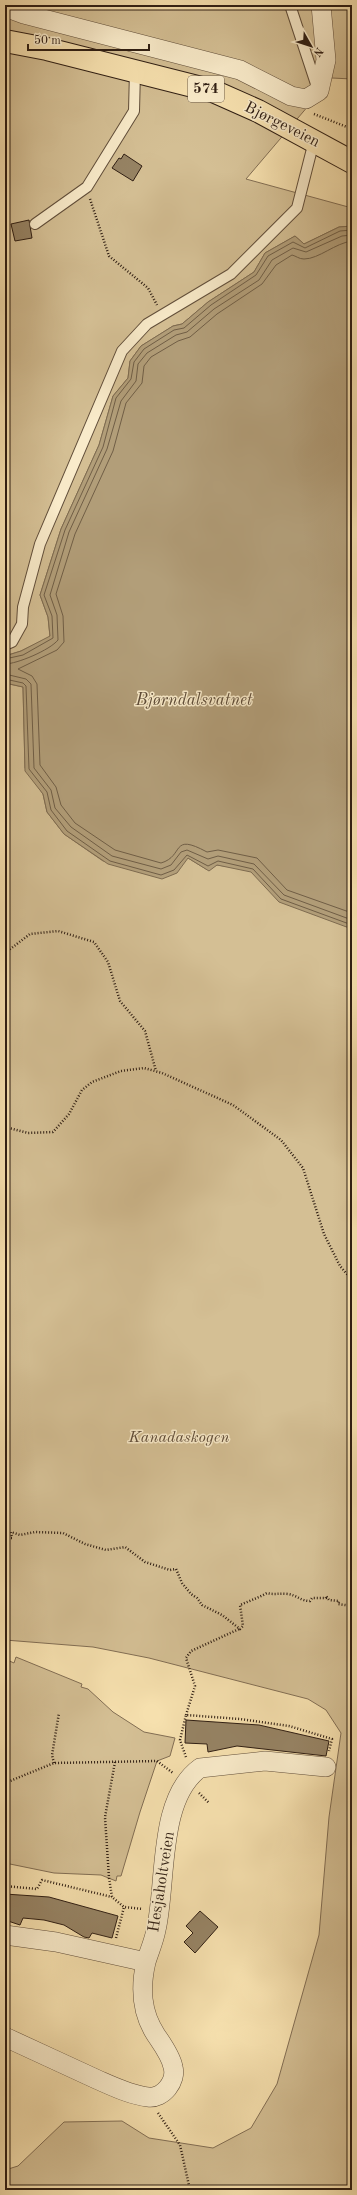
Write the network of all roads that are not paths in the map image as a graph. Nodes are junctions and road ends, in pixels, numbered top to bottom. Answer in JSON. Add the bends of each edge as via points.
{"nodes":[{"id":1,"x":290,"y":5,"type":"edge"},
{"id":2,"x":321,"y":5,"type":"edge"},
{"id":3,"x":5,"y":7,"type":"edge"},
{"id":4,"x":5,"y":32,"type":"edge"},
{"id":5,"x":5,"y":41,"type":"edge"},
{"id":6,"x":47,"y":49,"type":"junction"},
{"id":7,"x":135,"y":71,"type":"junction"},
{"id":8,"x":319,"y":91,"type":"junction"},
{"id":9,"x":314,"y":142,"type":"junction"},
{"id":10,"x":352,"y":162,"type":"edge"},
{"id":11,"x":35,"y":224,"type":"dead end"},
{"id":12,"x":5,"y":646,"type":"edge"},
{"id":13,"x":326,"y":1767,"type":"road end"},
{"id":14,"x":5,"y":1935,"type":"edge"},
{"id":15,"x":146,"y":1962,"type":"junction"},
{"id":16,"x":5,"y":2037,"type":"edge"}],
"edges":[{"from":1,"to":8,"type":"lane"},
{"from":2,"to":8,"type":"street","via":[[326,60]]},
{"from":3,"to":8,"type":"street","name":"Bjørgeveien","via":[[240,70],[291,96],[306,99]]},
{"from":4,"to":6,"type":"main road","name":"Bjørgeveien","number":"574"},
{"from":5,"to":6,"type":"main road","name":"Bjørgeveien","number":"574"},
{"from":6,"to":7,"type":"main road","name":"Bjørgeveien","number":"574"},
{"from":7,"to":9,"type":"main road","name":"Bjørgeveien","number":"574","via":[[213,91],[258,111]]},
{"from":7,"to":11,"type":"lane","via":[[134,111],[87,187]]},
{"from":9,"to":10,"type":"main road","name":"Bjørgeveien","number":"574"},
{"from":9,"to":12,"type":"lane","via":[[297,208],[231,274],[147,324],[122,351],[40,544],[23,607],[22,624],[12,642]]},
{"from":13,"to":15,"type":"street","name":"Hesjaholtveien","via":[[265,1761],[196,1770],[186,1783],[175,1808],[166,1842],[156,1930]]},
{"from":14,"to":15,"type":"street","via":[[56,1942]]},
{"from":15,"to":16,"type":"street","name":"Hesjaholtveien","via":[[142,2000],[146,2015],[174,2067],[173,2079],[168,2088],[158,2095],[148,2097],[120,2089]]}]}
